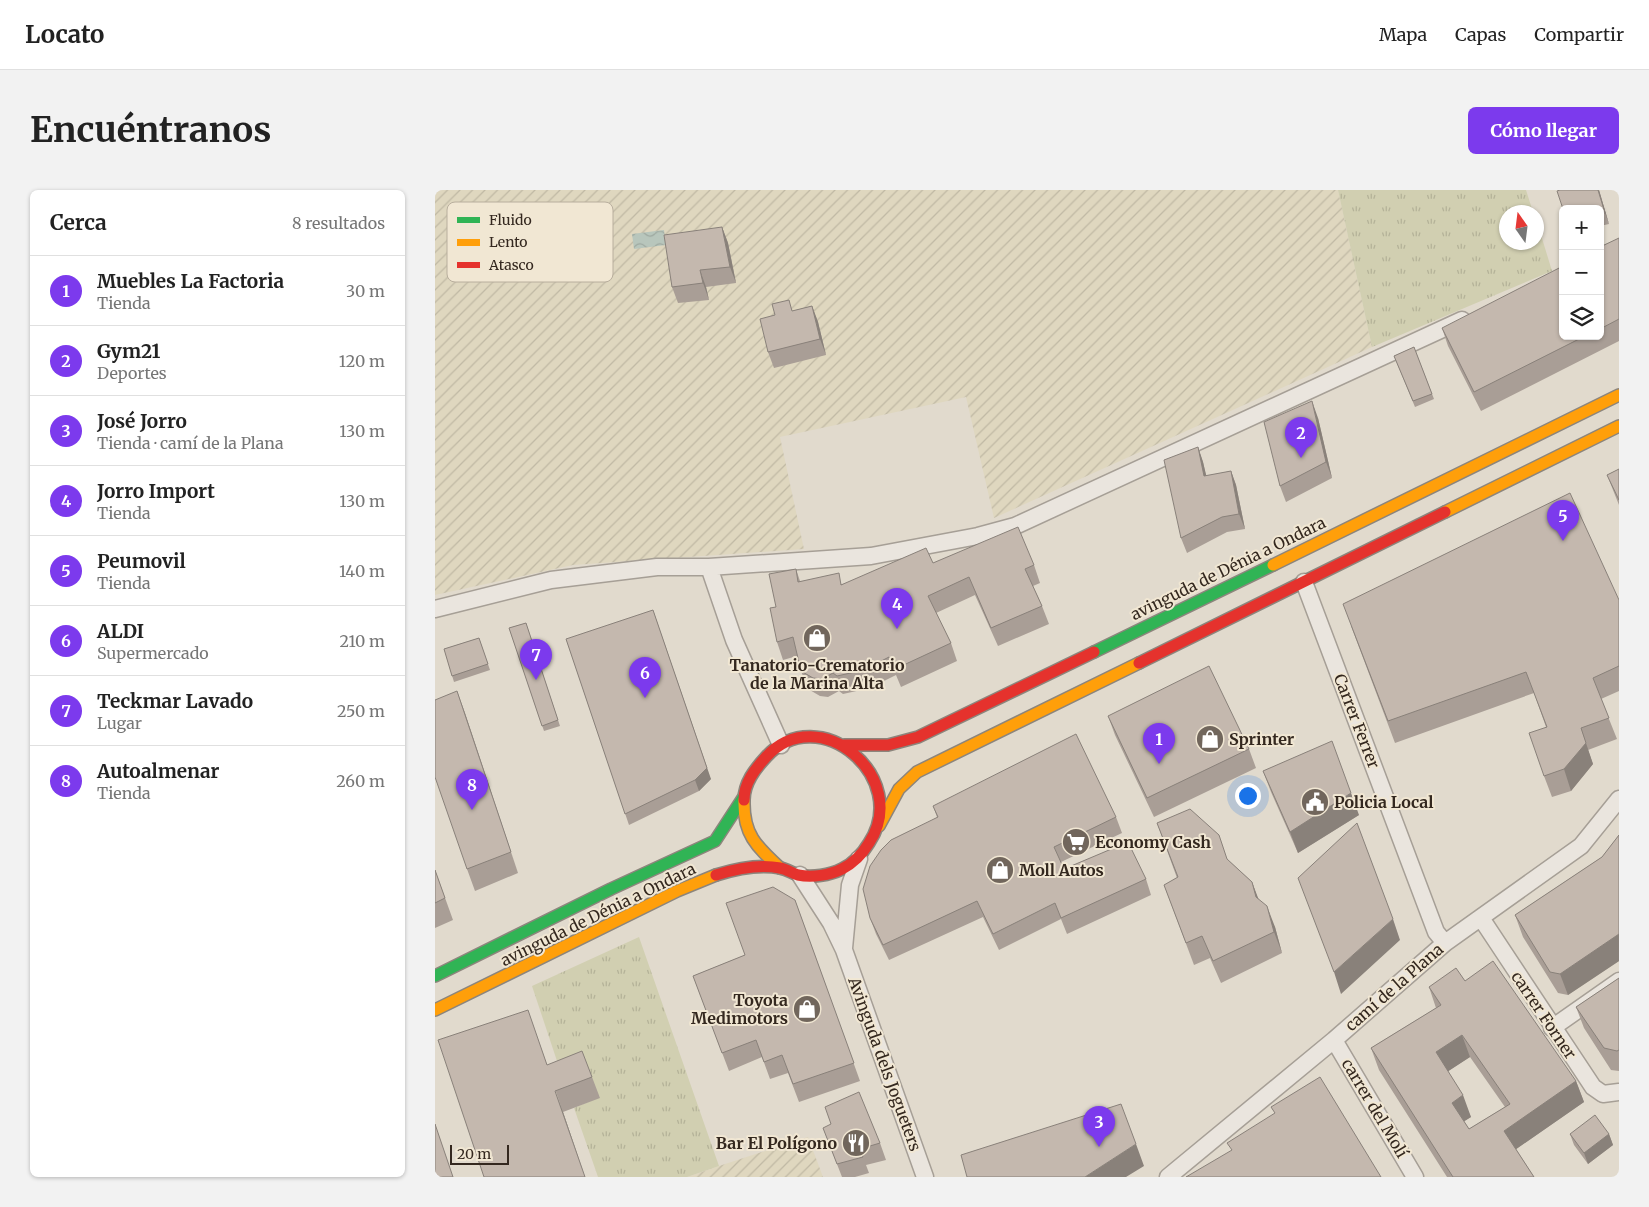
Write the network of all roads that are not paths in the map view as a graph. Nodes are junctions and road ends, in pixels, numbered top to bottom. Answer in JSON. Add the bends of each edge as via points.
{"nodes":[{"id":1,"x":1479,"y":312,"type":"edge"},
{"id":2,"x":1619,"y":395,"type":"edge"},
{"id":3,"x":1619,"y":426,"type":"edge"},
{"id":4,"x":709,"y":567,"type":"junction"},
{"id":5,"x":1304,"y":582,"type":"junction"},
{"id":6,"x":435,"y":609,"type":"edge"},
{"id":7,"x":781,"y":745,"type":"junction"},
{"id":8,"x":844,"y":745,"type":"junction"},
{"id":9,"x":743,"y":798,"type":"junction"},
{"id":10,"x":1619,"y":800,"type":"edge"},
{"id":11,"x":879,"y":826,"type":"junction"},
{"id":12,"x":860,"y":856,"type":"junction"},
{"id":13,"x":781,"y":868,"type":"junction"},
{"id":14,"x":800,"y":875,"type":"junction"},
{"id":15,"x":1481,"y":918,"type":"junction"},
{"id":16,"x":1445,"y":943,"type":"junction"},
{"id":17,"x":844,"y":950,"type":"junction"},
{"id":18,"x":435,"y":976,"type":"edge"},
{"id":19,"x":1619,"y":980,"type":"edge"},
{"id":20,"x":435,"y":1010,"type":"edge"},
{"id":21,"x":1552,"y":1028,"type":"junction"},
{"id":22,"x":1334,"y":1040,"type":"junction"},
{"id":23,"x":1619,"y":1092,"type":"edge"},
{"id":24,"x":925,"y":1177,"type":"edge"},
{"id":25,"x":1168,"y":1177,"type":"edge"},
{"id":26,"x":1415,"y":1177,"type":"edge"}],
"edges":[{"from":1,"to":4,"type":"street","via":[[1015,526],[871,556]]},
{"from":2,"to":8,"type":"main road","name":"avinguda de Dénia a Ondara","via":[[929,733],[899,744]]},
{"from":3,"to":5,"type":"main road"},
{"from":4,"to":6,"type":"street","via":[[657,567],[551,580]]},
{"from":4,"to":7,"type":"street","via":[[734,640]]},
{"from":5,"to":11,"type":"main road","via":[[917,772],[899,789]]},
{"from":5,"to":16,"type":"street","name":"Carrer Ferrer","via":[[1436,932]]},
{"from":7,"to":8,"type":"main road","via":[[807,737],[826,738]]},
{"from":7,"to":9,"type":"main road","via":[[767,753],[753,769]]},
{"from":8,"to":11,"type":"main road","via":[[863,759],[876,779],[881,802]]},
{"from":9,"to":13,"type":"main road","via":[[747,832],[766,859]]},
{"from":9,"to":18,"type":"main road","name":"avinguda de Dénia a Ondara","via":[[715,841]]},
{"from":10,"to":15,"type":"street","name":"camí de la Plana","via":[[1581,846]]},
{"from":11,"to":12,"type":"main road"},
{"from":12,"to":14,"type":"main road","via":[[832,873]]},
{"from":12,"to":17,"type":"street","name":"Avinguda dels Jogueters","via":[[850,885]]},
{"from":13,"to":14,"type":"main road"},
{"from":13,"to":20,"type":"main road","name":"avinguda de Dénia a Ondara","via":[[722,873]]},
{"from":14,"to":17,"type":"street","name":"Avinguda dels Jogueters"},
{"from":15,"to":16,"type":"street","name":"camí de la Plana"},
{"from":15,"to":21,"type":"street","name":"carrer Forner"},
{"from":16,"to":22,"type":"street","name":"camí de la Plana"},
{"from":17,"to":24,"type":"street","name":"Avinguda dels Jogueters"},
{"from":19,"to":21,"type":"street"},
{"from":21,"to":23,"type":"street","name":"carrer Forner","via":[[1593,1087],[1603,1094]]},
{"from":22,"to":25,"type":"street","name":"camí de la Plana"},
{"from":22,"to":26,"type":"street","name":"carrer del Molí"}]}
